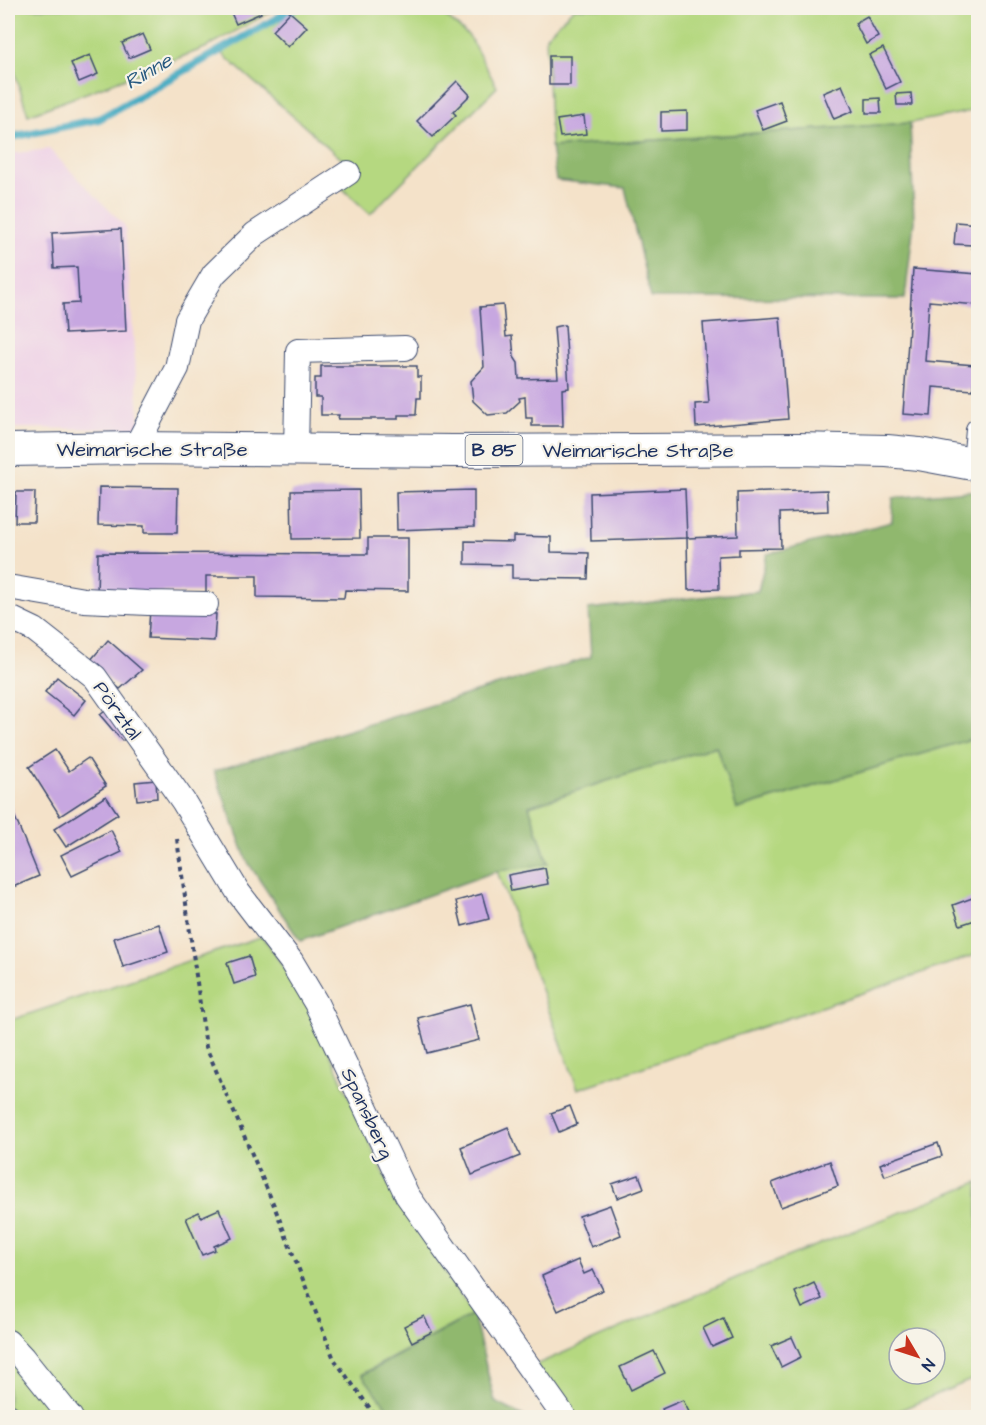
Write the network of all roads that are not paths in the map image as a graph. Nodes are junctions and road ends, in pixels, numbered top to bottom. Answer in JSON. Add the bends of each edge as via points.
{"nodes":[{"id":1,"x":348,"y":173,"type":"dead end"},
{"id":2,"x":405,"y":348,"type":"dead end"},
{"id":3,"x":978,"y":430,"type":"edge"},
{"id":4,"x":135,"y":448,"type":"junction"},
{"id":5,"x":8,"y":450,"type":"edge"},
{"id":6,"x":296,"y":450,"type":"junction"},
{"id":7,"x":977,"y":464,"type":"edge"},
{"id":8,"x":8,"y":587,"type":"edge"},
{"id":9,"x":206,"y":604,"type":"dead end"},
{"id":10,"x":8,"y":617,"type":"edge"},
{"id":11,"x":183,"y":801,"type":"joint"},
{"id":12,"x":8,"y":1342,"type":"edge"},
{"id":13,"x":71,"y":1418,"type":"edge"},
{"id":14,"x":566,"y":1418,"type":"edge"}],
"edges":[{"from":1,"to":4,"type":"street","via":[[255,234],[214,274],[187,320],[177,368]]},
{"from":2,"to":6,"type":"street","via":[[298,351]]},
{"from":3,"to":7,"type":"street"},
{"from":4,"to":5,"type":"main road","name":"Weimarische Straße","number":"B 85"},
{"from":4,"to":6,"type":"main road","name":"Weimarische Straße","number":"B 85"},
{"from":6,"to":7,"type":"main road","name":"Weimarische Straße","number":"B 85","via":[[798,449],[919,454]]},
{"from":8,"to":9,"type":"street","via":[[84,600]]},
{"from":10,"to":11,"type":"street","name":"Pörztal","via":[[35,630],[95,677]]},
{"from":11,"to":14,"type":"street","name":"Spansberg","via":[[238,892],[291,962],[316,1003],[407,1195]]},
{"from":12,"to":13,"type":"street"}]}
